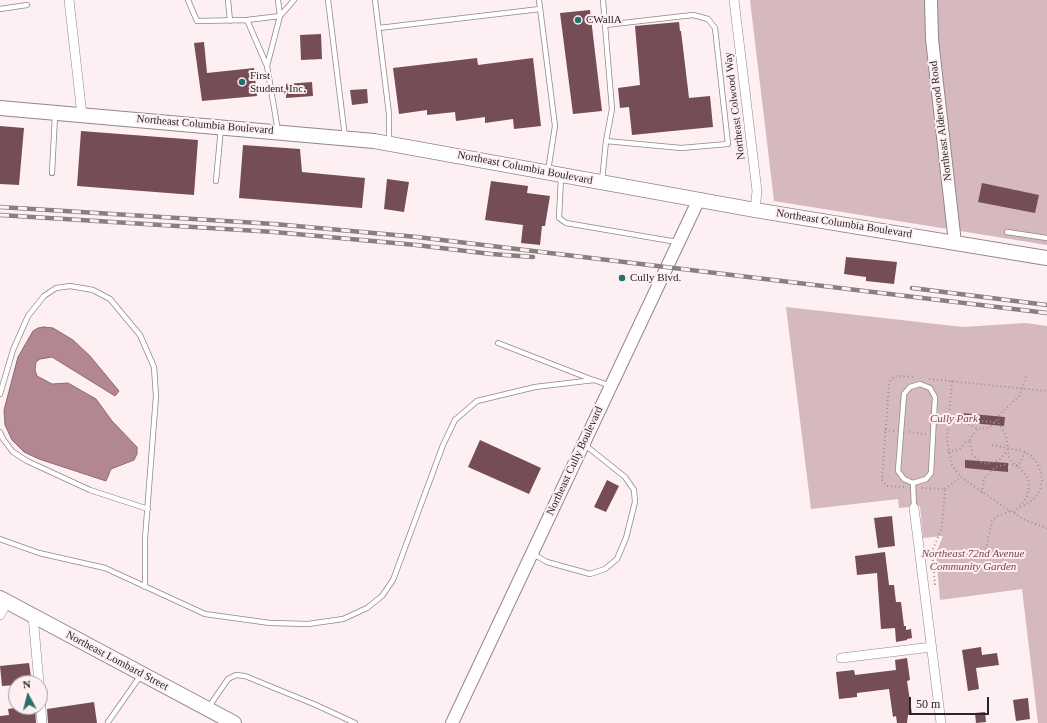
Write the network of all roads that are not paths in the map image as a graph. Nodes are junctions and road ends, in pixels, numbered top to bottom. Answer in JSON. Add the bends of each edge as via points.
{"nodes":[{"id":1,"x":68,"y":0,"type":"edge"},
{"id":2,"x":188,"y":0,"type":"edge"},
{"id":3,"x":228,"y":0,"type":"edge"},
{"id":4,"x":278,"y":0,"type":"edge"},
{"id":5,"x":294,"y":0,"type":"edge"},
{"id":6,"x":328,"y":0,"type":"edge"},
{"id":7,"x":375,"y":0,"type":"edge"},
{"id":8,"x":539,"y":0,"type":"edge"},
{"id":9,"x":603,"y":0,"type":"edge"},
{"id":10,"x":734,"y":0,"type":"edge"},
{"id":11,"x":931,"y":0,"type":"edge"},
{"id":12,"x":27,"y":5,"type":"dead end"},
{"id":13,"x":0,"y":9,"type":"edge"},
{"id":14,"x":540,"y":9,"type":"junction"},
{"id":15,"x":280,"y":16,"type":"junction"},
{"id":16,"x":248,"y":20,"type":"junction"},
{"id":17,"x":230,"y":21,"type":"junction"},
{"id":18,"x":605,"y":25,"type":"junction"},
{"id":19,"x":379,"y":28,"type":"junction"},
{"id":20,"x":267,"y":66,"type":"junction"},
{"id":21,"x":0,"y":108,"type":"edge"},
{"id":22,"x":55,"y":113,"type":"junction"},
{"id":23,"x":82,"y":115,"type":"junction"},
{"id":24,"x":222,"y":127,"type":"junction"},
{"id":25,"x":278,"y":131,"type":"junction"},
{"id":26,"x":345,"y":138,"type":"junction"},
{"id":27,"x":606,"y":141,"type":"junction"},
{"id":28,"x":389,"y":143,"type":"junction"},
{"id":29,"x":52,"y":173,"type":"dead end"},
{"id":30,"x":554,"y":174,"type":"junction"},
{"id":31,"x":216,"y":181,"type":"dead end"},
{"id":32,"x":602,"y":182,"type":"junction"},
{"id":33,"x":699,"y":199,"type":"junction"},
{"id":34,"x":755,"y":210,"type":"junction"},
{"id":35,"x":1007,"y":232,"type":"dead end"},
{"id":36,"x":1047,"y":238,"type":"edge"},
{"id":37,"x":678,"y":242,"type":"junction"},
{"id":38,"x":955,"y":242,"type":"junction"},
{"id":39,"x":1047,"y":258,"type":"edge"},
{"id":40,"x":498,"y":343,"type":"dead end"},
{"id":41,"x":594,"y":380,"type":"junction"},
{"id":42,"x":611,"y":386,"type":"junction"},
{"id":43,"x":0,"y":394,"type":"edge"},
{"id":44,"x":0,"y":432,"type":"edge"},
{"id":45,"x":583,"y":444,"type":"junction"},
{"id":46,"x":913,"y":483,"type":"junction"},
{"id":47,"x":914,"y":508,"type":"joint"},
{"id":48,"x":148,"y":509,"type":"junction"},
{"id":49,"x":0,"y":539,"type":"edge"},
{"id":50,"x":532,"y":554,"type":"junction"},
{"id":51,"x":145,"y":587,"type":"junction"},
{"id":52,"x":4,"y":600,"type":"edge"},
{"id":53,"x":0,"y":615,"type":"edge"},
{"id":54,"x":33,"y":616,"type":"junction"},
{"id":55,"x":932,"y":647,"type":"junction"},
{"id":56,"x":840,"y":658,"type":"dead end"},
{"id":57,"x":142,"y":674,"type":"junction"},
{"id":58,"x":38,"y":675,"type":"edge"},
{"id":59,"x":208,"y":709,"type":"junction"},
{"id":60,"x":108,"y":722,"type":"edge"},
{"id":61,"x":234,"y":723,"type":"edge"},
{"id":62,"x":355,"y":723,"type":"edge"},
{"id":63,"x":452,"y":723,"type":"edge"},
{"id":64,"x":942,"y":723,"type":"edge"}],
"edges":[{"from":1,"to":23,"type":"street"},
{"from":2,"to":17,"type":"lane","via":[[197,21]]},
{"from":3,"to":17,"type":"lane"},
{"from":4,"to":15,"type":"lane"},
{"from":5,"to":15,"type":"lane"},
{"from":6,"to":26,"type":"lane"},
{"from":7,"to":19,"type":"lane"},
{"from":8,"to":14,"type":"lane"},
{"from":9,"to":18,"type":"lane"},
{"from":10,"to":34,"type":"street","name":"Northeast Colwood Way","via":[[758,191]]},
{"from":11,"to":38,"type":"street","name":"Northeast Alderwood Road","via":[[932,39]]},
{"from":12,"to":13,"type":"lane"},
{"from":14,"to":19,"type":"lane"},
{"from":14,"to":30,"type":"lane","via":[[555,126]]},
{"from":15,"to":16,"type":"lane"},
{"from":15,"to":20,"type":"lane"},
{"from":16,"to":17,"type":"lane"},
{"from":16,"to":20,"type":"lane"},
{"from":18,"to":27,"type":"lane","via":[[612,109]]},
{"from":18,"to":27,"type":"lane","via":[[693,14],[708,19],[715,28],[728,144],[681,148]]},
{"from":19,"to":28,"type":"lane","via":[[389,114]]},
{"from":20,"to":25,"type":"lane"},
{"from":21,"to":22,"type":"main road","name":"Northeast Columbia Boulevard"},
{"from":22,"to":23,"type":"main road","name":"Northeast Columbia Boulevard"},
{"from":22,"to":29,"type":"lane"},
{"from":23,"to":24,"type":"main road","name":"Northeast Columbia Boulevard"},
{"from":24,"to":25,"type":"main road","name":"Northeast Columbia Boulevard"},
{"from":24,"to":31,"type":"lane"},
{"from":25,"to":26,"type":"main road","name":"Northeast Columbia Boulevard"},
{"from":26,"to":28,"type":"main road","name":"Northeast Columbia Boulevard"},
{"from":27,"to":32,"type":"lane"},
{"from":28,"to":30,"type":"main road","name":"Northeast Columbia Boulevard"},
{"from":30,"to":32,"type":"main road","name":"Northeast Columbia Boulevard"},
{"from":30,"to":37,"type":"lane","via":[[559,218],[566,223]]},
{"from":32,"to":33,"type":"main road","name":"Northeast Columbia Boulevard"},
{"from":33,"to":34,"type":"main road","name":"Northeast Columbia Boulevard"},
{"from":33,"to":37,"type":"street","name":"Northeast Cully Boulevard"},
{"from":34,"to":38,"type":"main road","name":"Northeast Columbia Boulevard"},
{"from":35,"to":36,"type":"lane"},
{"from":37,"to":42,"type":"street","name":"Northeast Cully Boulevard"},
{"from":38,"to":39,"type":"main road","name":"Northeast Columbia Boulevard"},
{"from":40,"to":41,"type":"lane"},
{"from":41,"to":42,"type":"lane"},
{"from":41,"to":51,"type":"lane","via":[[535,386],[477,401],[455,420],[443,445],[393,580],[382,596],[367,608],[343,619],[308,624],[270,623],[205,614]]},
{"from":42,"to":45,"type":"street","name":"Northeast Cully Boulevard"},
{"from":43,"to":48,"type":"lane","via":[[13,350],[28,316],[44,296],[56,288],[70,286],[93,290],[110,299],[140,335],[154,367],[156,396]]},
{"from":44,"to":48,"type":"lane","via":[[13,452],[27,461],[90,490]]},
{"from":45,"to":50,"type":"street","name":"Northeast Cully Boulevard"},
{"from":45,"to":50,"type":"lane","via":[[625,477],[634,490],[635,502],[626,538],[617,558],[605,569],[590,574],[547,562]]},
{"from":46,"to":46,"type":"lane","via":[[904,479],[898,471],[904,394],[910,387],[920,384],[930,388],[935,397],[934,434],[931,473],[926,479]]},
{"from":46,"to":47,"type":"lane"},
{"from":47,"to":55,"type":"street"},
{"from":48,"to":51,"type":"lane"},
{"from":49,"to":51,"type":"lane","via":[[39,553],[105,568]]},
{"from":50,"to":63,"type":"street","name":"Northeast Cully Boulevard"},
{"from":52,"to":53,"type":"street"},
{"from":52,"to":54,"type":"main road","name":"Northeast Lombard Street"},
{"from":54,"to":57,"type":"main road","name":"Northeast Lombard Street"},
{"from":54,"to":58,"type":"street"},
{"from":55,"to":56,"type":"street"},
{"from":55,"to":64,"type":"street"},
{"from":57,"to":59,"type":"main road","name":"Northeast Lombard Street"},
{"from":57,"to":60,"type":"lane"},
{"from":59,"to":61,"type":"main road","name":"Northeast Lombard Street"},
{"from":59,"to":62,"type":"lane","via":[[228,679],[236,675],[245,676]]}]}
